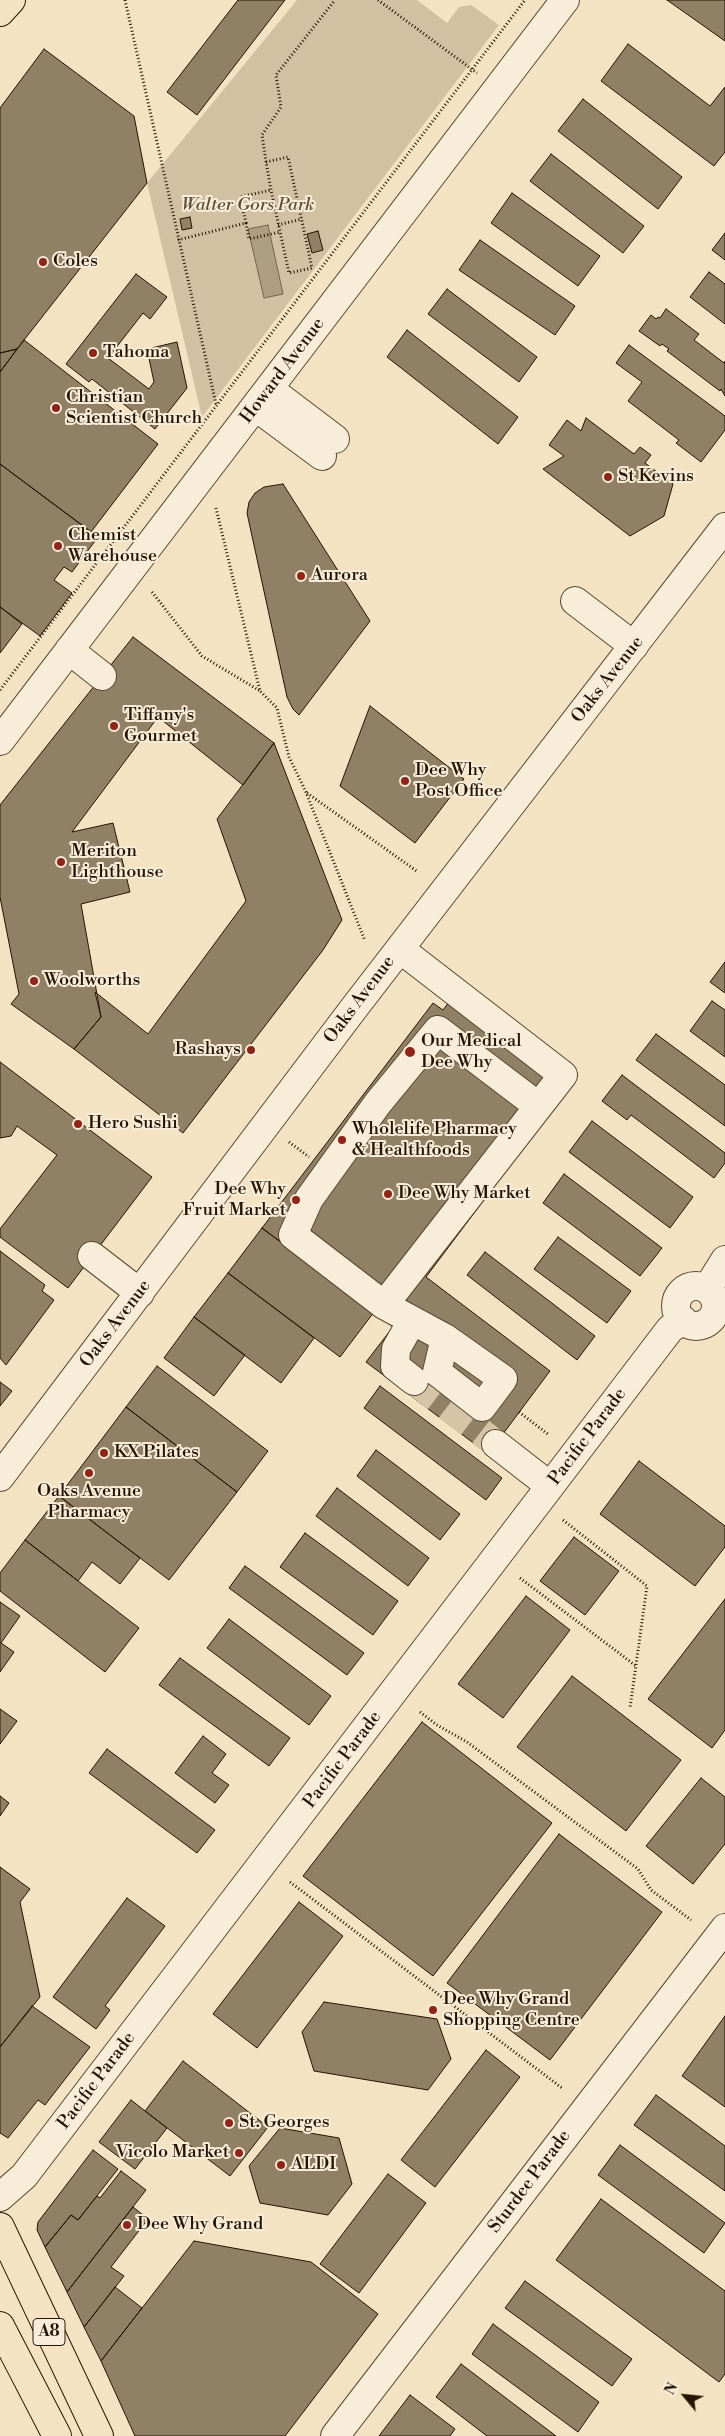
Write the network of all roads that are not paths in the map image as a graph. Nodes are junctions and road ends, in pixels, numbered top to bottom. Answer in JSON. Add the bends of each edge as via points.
{"nodes":[{"id":1,"x":11,"y":0,"type":"edge"},
{"id":2,"x":565,"y":0,"type":"edge"},
{"id":3,"x":0,"y":12,"type":"edge"},
{"id":4,"x":262,"y":398,"type":"junction"},
{"id":5,"x":329,"y":448,"type":"dead end"},
{"id":6,"x":725,"y":527,"type":"edge"},
{"id":7,"x":575,"y":601,"type":"dead end"},
{"id":8,"x":634,"y":646,"type":"junction"},
{"id":9,"x":69,"y":650,"type":"junction"},
{"id":10,"x":102,"y":676,"type":"dead end"},
{"id":11,"x":0,"y":741,"type":"edge"},
{"id":12,"x":400,"y":948,"type":"junction"},
{"id":13,"x":538,"y":1106,"type":"junction"},
{"id":14,"x":92,"y":1256,"type":"dead end"},
{"id":15,"x":725,"y":1260,"type":"edge"},
{"id":16,"x":708,"y":1289,"type":"junction"},
{"id":17,"x":140,"y":1293,"type":"junction"},
{"id":18,"x":384,"y":1305,"type":"junction"},
{"id":19,"x":682,"y":1320,"type":"junction"},
{"id":20,"x":412,"y":1321,"type":"junction"},
{"id":21,"x":718,"y":1323,"type":"edge"},
{"id":22,"x":445,"y":1338,"type":"dead end"},
{"id":23,"x":414,"y":1381,"type":"tunnel mouth"},
{"id":24,"x":496,"y":1444,"type":"tunnel mouth"},
{"id":25,"x":0,"y":1477,"type":"edge"},
{"id":26,"x":550,"y":1486,"type":"junction"},
{"id":27,"x":725,"y":1928,"type":"edge"},
{"id":28,"x":0,"y":2198,"type":"edge"},
{"id":29,"x":0,"y":2227,"type":"edge"},
{"id":30,"x":0,"y":2326,"type":"edge"},
{"id":31,"x":56,"y":2436,"type":"edge"},
{"id":32,"x":99,"y":2436,"type":"edge"},
{"id":33,"x":335,"y":2436,"type":"edge"}],
"edges":[{"from":1,"to":3,"type":"main road"},
{"from":2,"to":4,"type":"street","name":"Howard Avenue"},
{"from":4,"to":5,"type":"street"},
{"from":4,"to":9,"type":"street","name":"Howard Avenue"},
{"from":6,"to":8,"type":"street","name":"Oaks Avenue"},
{"from":7,"to":8,"type":"street"},
{"from":8,"to":12,"type":"street","name":"Oaks Avenue"},
{"from":9,"to":10,"type":"street"},
{"from":9,"to":11,"type":"street","name":"Howard Avenue"},
{"from":12,"to":13,"type":"street","via":[[563,1075]]},
{"from":12,"to":17,"type":"street","name":"Oaks Avenue"},
{"from":13,"to":18,"type":"street"},
{"from":13,"to":18,"type":"street","via":[[438,1030],[378,1103],[310,1199],[293,1235]]},
{"from":14,"to":17,"type":"street"},
{"from":15,"to":16,"type":"street"},
{"from":16,"to":19,"type":"street","via":[[689,1287],[679,1295],[677,1308]]},
{"from":16,"to":21,"type":"street","via":[[716,1306]]},
{"from":17,"to":25,"type":"street","name":"Oaks Avenue"},
{"from":18,"to":20,"type":"street"},
{"from":19,"to":21,"type":"street","via":[[694,1325]]},
{"from":19,"to":26,"type":"street","name":"Pacific Parade","via":[[670,1329]]},
{"from":20,"to":22,"type":"street"},
{"from":20,"to":23,"type":"street","via":[[396,1349],[395,1366]]},
{"from":24,"to":26,"type":"street"},
{"from":26,"to":28,"type":"street","name":"Pacific Parade","via":[[24,2176]]},
{"from":27,"to":33,"type":"street","name":"Sturdee Parade"},
{"from":29,"to":32,"type":"main road","number":"A8"},
{"from":30,"to":31,"type":"main road","number":"A8"}]}
